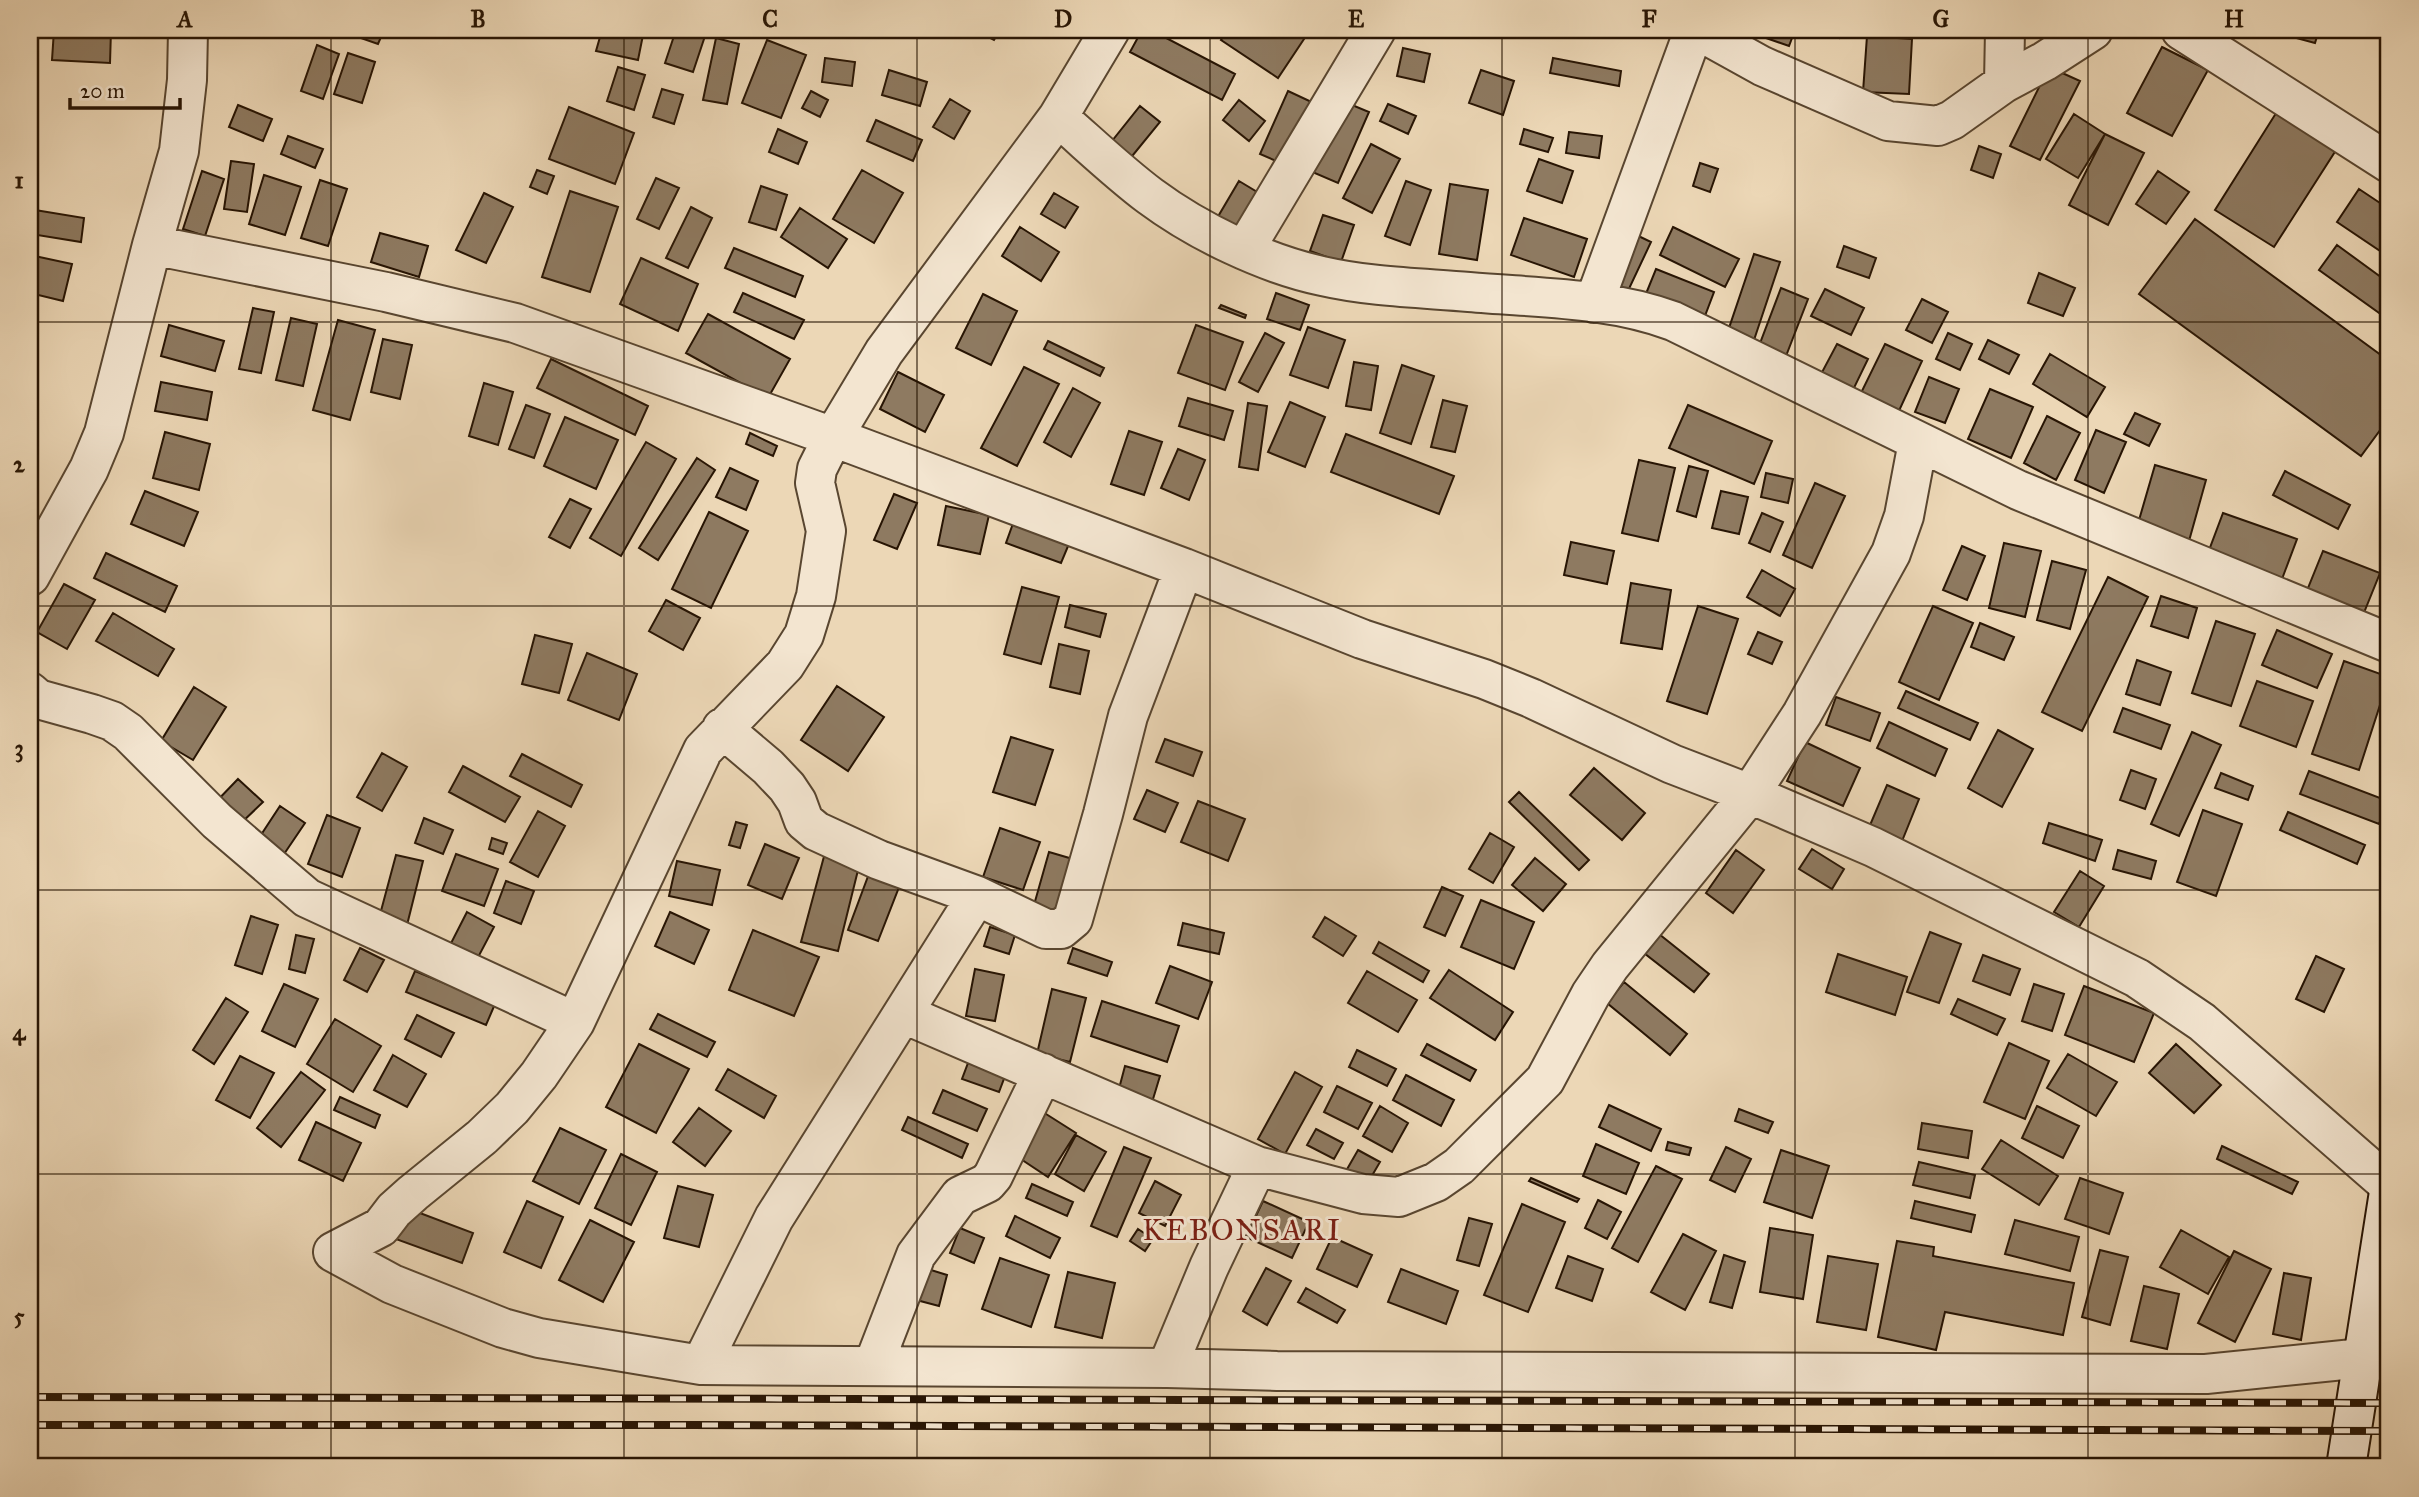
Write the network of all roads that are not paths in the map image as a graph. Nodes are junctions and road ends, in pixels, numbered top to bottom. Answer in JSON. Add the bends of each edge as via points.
{"nodes":[{"id":1,"x":188,"y":30,"type":"edge"},
{"id":2,"x":1110,"y":30,"type":"edge"},
{"id":3,"x":1376,"y":30,"type":"edge"},
{"id":4,"x":1695,"y":30,"type":"edge"},
{"id":5,"x":2005,"y":30,"type":"edge"},
{"id":6,"x":2093,"y":30,"type":"edge"},
{"id":7,"x":2181,"y":30,"type":"edge"},
{"id":8,"x":2004,"y":83,"type":"junction"},
{"id":9,"x":1058,"y":117,"type":"junction"},
{"id":10,"x":2389,"y":163,"type":"edge"},
{"id":11,"x":152,"y":245,"type":"junction"},
{"id":12,"x":1245,"y":249,"type":"junction"},
{"id":13,"x":1594,"y":303,"type":"junction"},
{"id":14,"x":833,"y":437,"type":"junction"},
{"id":15,"x":1919,"y":442,"type":"junction"},
{"id":16,"x":1184,"y":568,"type":"junction"},
{"id":17,"x":30,"y":576,"type":"edge"},
{"id":18,"x":2389,"y":643,"type":"edge"},
{"id":19,"x":30,"y":692,"type":"edge"},
{"id":20,"x":722,"y":728,"type":"junction"},
{"id":21,"x":1750,"y":794,"type":"junction"},
{"id":22,"x":975,"y":895,"type":"junction"},
{"id":23,"x":904,"y":1014,"type":"junction"},
{"id":24,"x":575,"y":1022,"type":"junction"},
{"id":25,"x":1044,"y":1073,"type":"junction"},
{"id":26,"x":1257,"y":1166,"type":"junction"},
{"id":27,"x":2389,"y":1185,"type":"edge"},
{"id":28,"x":2389,"y":1192,"type":"edge"},
{"id":29,"x":2363,"y":1358,"type":"junction"},
{"id":30,"x":701,"y":1365,"type":"junction"},
{"id":31,"x":873,"y":1366,"type":"junction"},
{"id":32,"x":1167,"y":1368,"type":"junction"},
{"id":33,"x":2346,"y":1467,"type":"edge"}],
"edges":[{"from":1,"to":11,"type":"street","via":[[179,152]]},
{"from":2,"to":9,"type":"street"},
{"from":3,"to":12,"type":"street"},
{"from":4,"to":8,"type":"street","via":[[1762,66],[1888,121],[1938,126]]},
{"from":4,"to":13,"type":"street"},
{"from":5,"to":8,"type":"street"},
{"from":6,"to":8,"type":"street"},
{"from":7,"to":10,"type":"street"},
{"from":9,"to":12,"type":"street","via":[[1151,196]]},
{"from":9,"to":14,"type":"street","via":[[884,352]]},
{"from":11,"to":14,"type":"street","via":[[514,323]]},
{"from":11,"to":17,"type":"street","via":[[104,433]]},
{"from":12,"to":13,"type":"street","via":[[1292,268],[1360,283]]},
{"from":13,"to":15,"type":"street","via":[[1673,321]]},
{"from":14,"to":16,"type":"street"},
{"from":14,"to":20,"type":"street","via":[[817,469],[815,483],[826,531],[816,596],[804,635],[785,665]]},
{"from":15,"to":18,"type":"street","via":[[2093,522]]},
{"from":15,"to":21,"type":"street","via":[[1904,516],[1891,553],[1802,714]]},
{"from":16,"to":21,"type":"street","via":[[1363,639],[1484,679]]},
{"from":16,"to":22,"type":"street","via":[[1128,716],[1073,919],[1061,929],[1046,929]]},
{"from":19,"to":24,"type":"street","via":[[38,699],[112,721],[128,732],[217,821],[307,898]]},
{"from":20,"to":22,"type":"street","via":[[788,787],[804,821],[816,831]]},
{"from":20,"to":24,"type":"street","via":[[703,750]]},
{"from":21,"to":26,"type":"street","via":[[1610,966],[1545,1080],[1459,1166],[1436,1182],[1399,1197],[1363,1194]]},
{"from":21,"to":27,"type":"street","via":[[1895,857],[2137,978],[2202,1022]]},
{"from":22,"to":23,"type":"street"},
{"from":23,"to":25,"type":"street"},
{"from":23,"to":30,"type":"street","via":[[774,1218]]},
{"from":24,"to":30,"type":"street","via":[[539,1075],[482,1137],[394,1210],[381,1227],[333,1251],[392,1284],[503,1328]]},
{"from":25,"to":26,"type":"street"},
{"from":25,"to":31,"type":"street","via":[[993,1176],[960,1196],[916,1255]]},
{"from":26,"to":32,"type":"street"},
{"from":28,"to":29,"type":"street"},
{"from":29,"to":32,"type":"street","via":[[2206,1374]]},
{"from":29,"to":33,"type":"street"},
{"from":30,"to":31,"type":"street"},
{"from":31,"to":32,"type":"street"}]}
